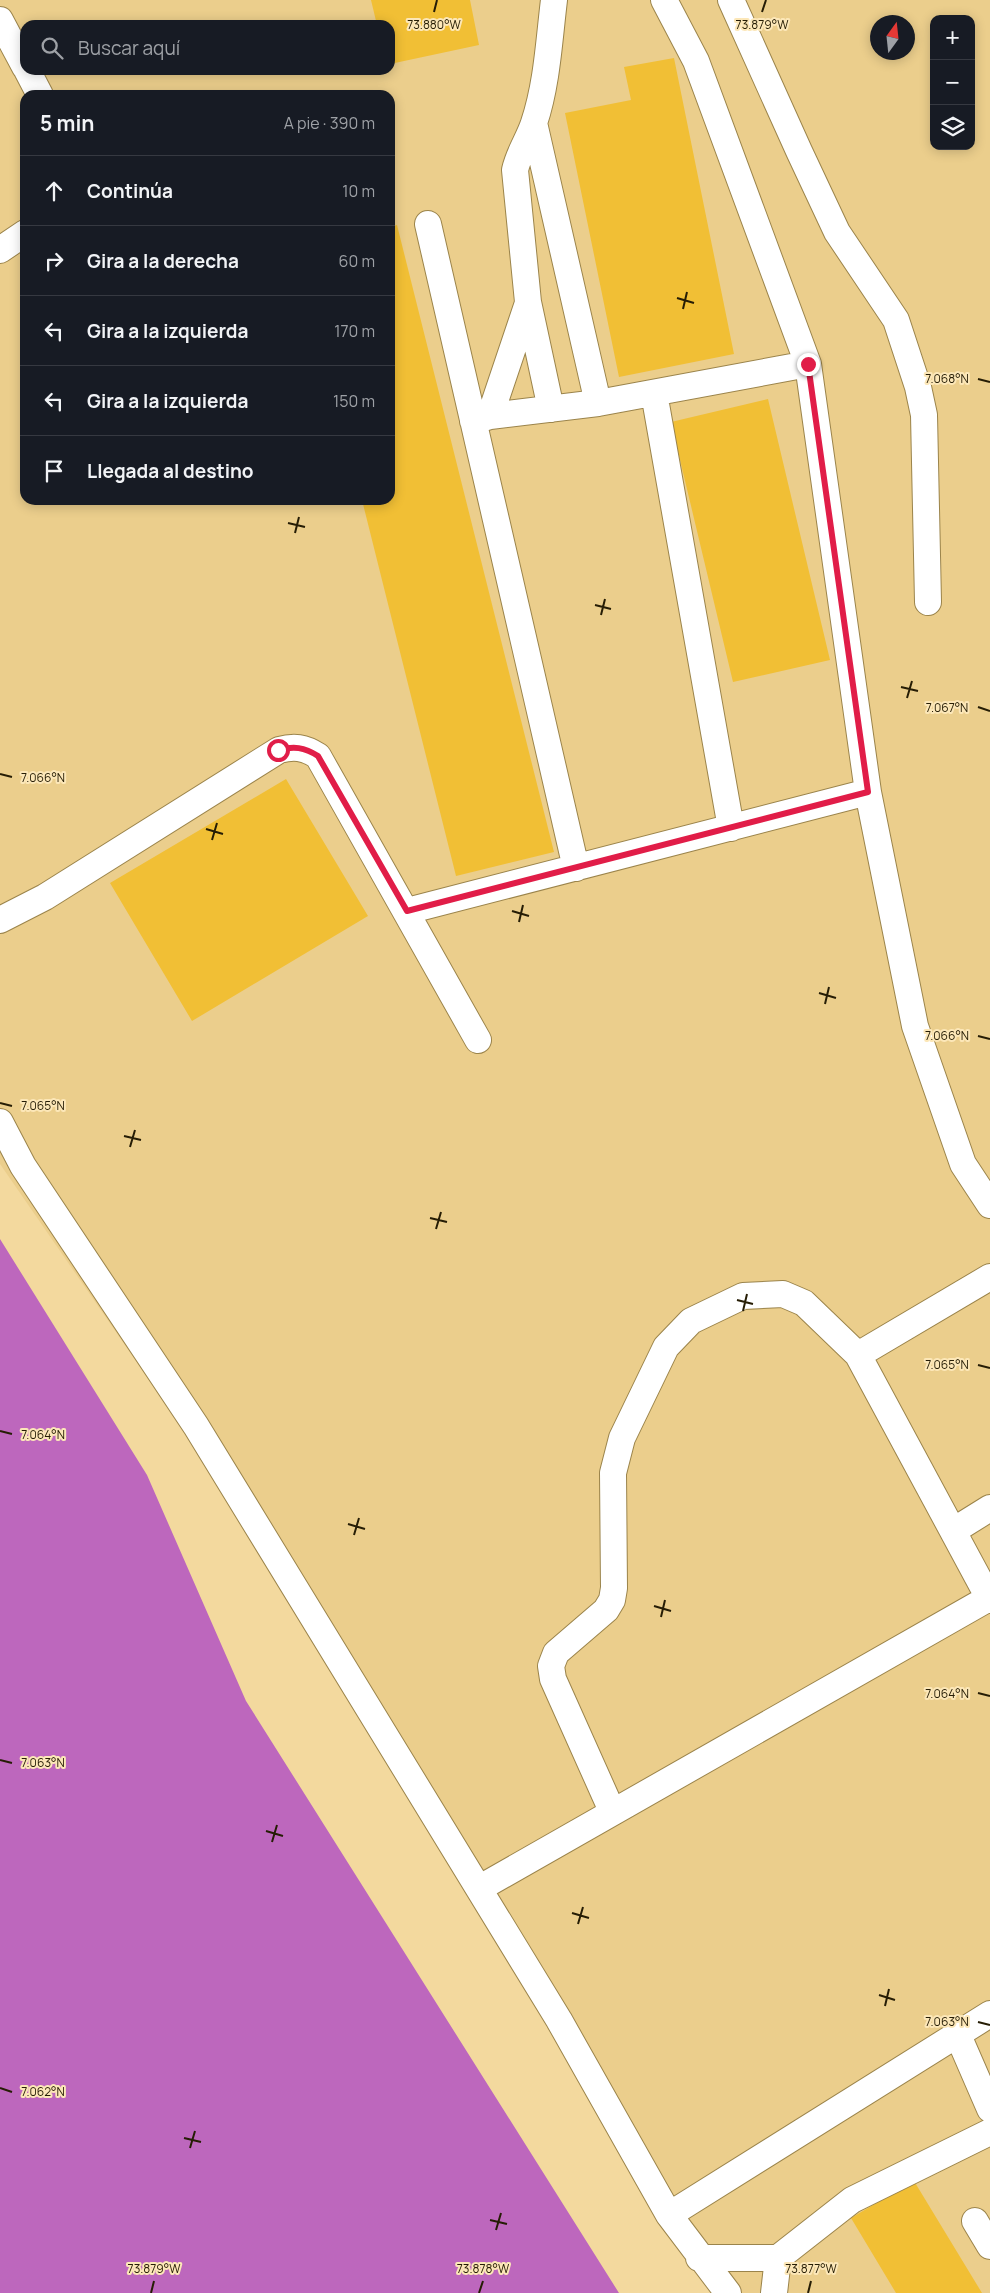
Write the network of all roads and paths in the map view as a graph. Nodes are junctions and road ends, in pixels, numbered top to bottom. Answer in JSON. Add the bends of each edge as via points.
{"nodes":[{"id":1,"x":554,"y":0,"type":"edge"},
{"id":2,"x":664,"y":0,"type":"edge"},
{"id":3,"x":731,"y":0,"type":"edge"},
{"id":4,"x":0,"y":20,"type":"edge"},
{"id":5,"x":20,"y":57,"type":"edge"},
{"id":6,"x":30,"y":75,"type":"edge"},
{"id":7,"x":37,"y":90,"type":"edge"},
{"id":8,"x":534,"y":123,"type":"junction"},
{"id":9,"x":428,"y":224,"type":"dead end"},
{"id":10,"x":20,"y":236,"type":"edge"},
{"id":11,"x":0,"y":250,"type":"edge"},
{"id":12,"x":528,"y":302,"type":"junction"},
{"id":13,"x":808,"y":364,"type":"junction"},
{"id":14,"x":654,"y":393,"type":"junction"},
{"id":15,"x":598,"y":403,"type":"junction"},
{"id":16,"x":551,"y":409,"type":"junction"},
{"id":17,"x":482,"y":419,"type":"junction"},
{"id":18,"x":928,"y":602,"type":"dead end"},
{"id":19,"x":868,"y":792,"type":"junction"},
{"id":20,"x":731,"y":828,"type":"junction"},
{"id":21,"x":576,"y":868,"type":"junction"},
{"id":22,"x":45,"y":897,"type":"junction"},
{"id":23,"x":0,"y":900,"type":"edge"},
{"id":24,"x":407,"y":911,"type":"junction"},
{"id":25,"x":0,"y":920,"type":"edge"},
{"id":26,"x":478,"y":1040,"type":"dead end"},
{"id":27,"x":0,"y":1122,"type":"edge"},
{"id":28,"x":990,"y":1206,"type":"edge"},
{"id":29,"x":990,"y":1277,"type":"edge"},
{"id":30,"x":858,"y":1355,"type":"junction"},
{"id":31,"x":990,"y":1508,"type":"edge"},
{"id":32,"x":953,"y":1531,"type":"junction"},
{"id":33,"x":989,"y":1599,"type":"edge"},
{"id":34,"x":612,"y":1811,"type":"junction"},
{"id":35,"x":480,"y":1888,"type":"junction"},
{"id":36,"x":990,"y":2014,"type":"edge"},
{"id":37,"x":957,"y":2033,"type":"junction"},
{"id":38,"x":990,"y":2109,"type":"edge"},
{"id":39,"x":990,"y":2132,"type":"edge"},
{"id":40,"x":669,"y":2215,"type":"junction"},
{"id":41,"x":975,"y":2221,"type":"dead end"},
{"id":42,"x":990,"y":2246,"type":"edge"},
{"id":43,"x":699,"y":2258,"type":"junction"},
{"id":44,"x":778,"y":2258,"type":"junction"},
{"id":45,"x":728,"y":2293,"type":"edge"},
{"id":46,"x":774,"y":2293,"type":"edge"}],
"edges":[{"from":1,"to":8,"type":"street","via":[[547,63]]},
{"from":2,"to":13,"type":"street","via":[[696,61]]},
{"from":3,"to":18,"type":"street","via":[[837,232],[896,320],[918,387],[924,415]]},
{"from":4,"to":5,"type":"street"},
{"from":6,"to":7,"type":"street"},
{"from":8,"to":12,"type":"street","via":[[515,170]]},
{"from":8,"to":15,"type":"street"},
{"from":9,"to":17,"type":"street"},
{"from":10,"to":11,"type":"street"},
{"from":12,"to":16,"type":"street"},
{"from":12,"to":17,"type":"street"},
{"from":13,"to":14,"type":"street"},
{"from":13,"to":19,"type":"street"},
{"from":14,"to":15,"type":"street"},
{"from":14,"to":20,"type":"street"},
{"from":15,"to":16,"type":"street"},
{"from":16,"to":17,"type":"street"},
{"from":17,"to":21,"type":"street"},
{"from":19,"to":20,"type":"street"},
{"from":19,"to":28,"type":"street","via":[[915,1026],[963,1164]]},
{"from":20,"to":21,"type":"street"},
{"from":21,"to":24,"type":"street"},
{"from":22,"to":23,"type":"street"},
{"from":22,"to":24,"type":"street","via":[[278,750],[293,747],[307,749],[318,756]]},
{"from":22,"to":25,"type":"street"},
{"from":24,"to":26,"type":"street"},
{"from":27,"to":35,"type":"street","via":[[23,1166],[196,1426]]},
{"from":29,"to":30,"type":"street"},
{"from":30,"to":32,"type":"street"},
{"from":30,"to":34,"type":"street","via":[[804,1302],[783,1294],[744,1296],[691,1322],[666,1348],[622,1438],[612,1473],[612,1600],[606,1610],[556,1653],[551,1666],[553,1679]]},
{"from":31,"to":32,"type":"street"},
{"from":32,"to":33,"type":"street"},
{"from":33,"to":34,"type":"street"},
{"from":34,"to":35,"type":"street"},
{"from":35,"to":40,"type":"street","via":[[560,2020]]},
{"from":36,"to":37,"type":"street"},
{"from":37,"to":38,"type":"street"},
{"from":37,"to":40,"type":"street"},
{"from":39,"to":44,"type":"street","via":[[852,2200]]},
{"from":40,"to":43,"type":"street"},
{"from":41,"to":42,"type":"street"},
{"from":43,"to":44,"type":"street"},
{"from":43,"to":45,"type":"street"},
{"from":44,"to":46,"type":"street"}]}
